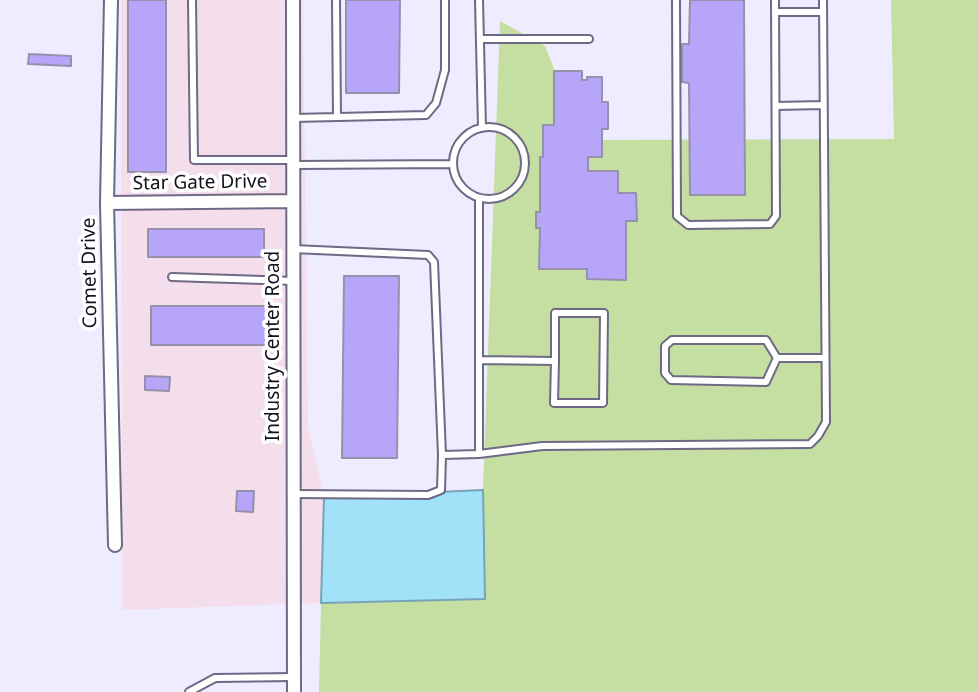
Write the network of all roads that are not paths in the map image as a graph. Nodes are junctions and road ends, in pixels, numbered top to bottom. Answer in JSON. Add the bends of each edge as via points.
{"nodes":[{"id":1,"x":111,"y":0,"type":"edge"},
{"id":2,"x":192,"y":0,"type":"edge"},
{"id":3,"x":293,"y":0,"type":"edge"},
{"id":4,"x":336,"y":0,"type":"edge"},
{"id":5,"x":445,"y":0,"type":"edge"},
{"id":6,"x":480,"y":0,"type":"edge"},
{"id":7,"x":676,"y":0,"type":"edge"},
{"id":8,"x":775,"y":0,"type":"edge"},
{"id":9,"x":823,"y":0,"type":"edge"},
{"id":10,"x":775,"y":12,"type":"junction"},
{"id":11,"x":823,"y":12,"type":"junction"},
{"id":12,"x":480,"y":39,"type":"junction"},
{"id":13,"x":589,"y":39,"type":"dead end"},
{"id":14,"x":823,"y":105,"type":"junction"},
{"id":15,"x":776,"y":106,"type":"junction"},
{"id":16,"x":337,"y":117,"type":"junction"},
{"id":17,"x":293,"y":118,"type":"junction"},
{"id":18,"x":482,"y":128,"type":"junction"},
{"id":19,"x":293,"y":162,"type":"junction"},
{"id":20,"x":453,"y":164,"type":"junction"},
{"id":21,"x":479,"y":198,"type":"junction"},
{"id":22,"x":293,"y":201,"type":"junction"},
{"id":23,"x":107,"y":203,"type":"junction"},
{"id":24,"x":293,"y":249,"type":"junction"},
{"id":25,"x":172,"y":277,"type":"dead end"},
{"id":26,"x":293,"y":281,"type":"junction"},
{"id":27,"x":777,"y":358,"type":"junction"},
{"id":28,"x":825,"y":358,"type":"junction"},
{"id":29,"x":479,"y":360,"type":"junction"},
{"id":30,"x":555,"y":361,"type":"junction"},
{"id":31,"x":479,"y":454,"type":"junction"},
{"id":32,"x":442,"y":455,"type":"junction"},
{"id":33,"x":294,"y":494,"type":"junction"},
{"id":34,"x":115,"y":545,"type":"dead end"},
{"id":35,"x":294,"y":677,"type":"junction"},
{"id":36,"x":189,"y":692,"type":"edge"},
{"id":37,"x":294,"y":692,"type":"edge"}],
"edges":[{"from":1,"to":23,"type":"street","name":"Comet Drive"},
{"from":2,"to":19,"type":"lane","via":[[194,160]]},
{"from":3,"to":17,"type":"street","name":"Industry Center Road"},
{"from":4,"to":16,"type":"lane"},
{"from":5,"to":16,"type":"lane","via":[[445,70],[436,103],[426,115]]},
{"from":6,"to":12,"type":"lane"},
{"from":7,"to":15,"type":"lane","via":[[677,216],[688,225],[770,224],[776,216]]},
{"from":8,"to":10,"type":"lane"},
{"from":9,"to":11,"type":"lane"},
{"from":10,"to":11,"type":"lane"},
{"from":10,"to":15,"type":"lane"},
{"from":11,"to":14,"type":"lane"},
{"from":12,"to":13,"type":"lane"},
{"from":12,"to":18,"type":"lane"},
{"from":14,"to":15,"type":"lane"},
{"from":14,"to":28,"type":"lane"},
{"from":16,"to":17,"type":"lane"},
{"from":17,"to":19,"type":"street","name":"Industry Center Road"},
{"from":18,"to":20,"type":"lane","via":[[461,141]]},
{"from":18,"to":21,"type":"lane","via":[[494,128],[516,139],[525,161],[524,173],[512,191],[502,197]]},
{"from":19,"to":20,"type":"lane"},
{"from":19,"to":22,"type":"street","name":"Industry Center Road"},
{"from":20,"to":21,"type":"lane","via":[[461,185]]},
{"from":21,"to":29,"type":"lane"},
{"from":22,"to":23,"type":"street","name":"Star Gate Drive"},
{"from":22,"to":24,"type":"street","name":"Industry Center Road"},
{"from":23,"to":34,"type":"street","name":"Comet Drive"},
{"from":24,"to":26,"type":"street","name":"Industry Center Road"},
{"from":24,"to":32,"type":"lane","via":[[428,255],[434,262]]},
{"from":25,"to":26,"type":"lane"},
{"from":26,"to":33,"type":"street","name":"Industry Center Road"},
{"from":27,"to":27,"type":"lane","via":[[766,340],[672,340],[665,346],[665,373],[671,380],[766,382]]},
{"from":27,"to":28,"type":"lane"},
{"from":28,"to":31,"type":"lane","via":[[826,422],[810,444],[542,446]]},
{"from":29,"to":30,"type":"lane"},
{"from":29,"to":31,"type":"lane"},
{"from":30,"to":30,"type":"lane","via":[[555,313],[604,313],[604,403],[554,403]]},
{"from":31,"to":32,"type":"lane"},
{"from":32,"to":33,"type":"lane","via":[[441,490],[428,495]]},
{"from":33,"to":35,"type":"street","name":"Industry Center Road"},
{"from":35,"to":36,"type":"lane","via":[[215,678]]},
{"from":35,"to":37,"type":"street","name":"Industry Center Road"}]}
